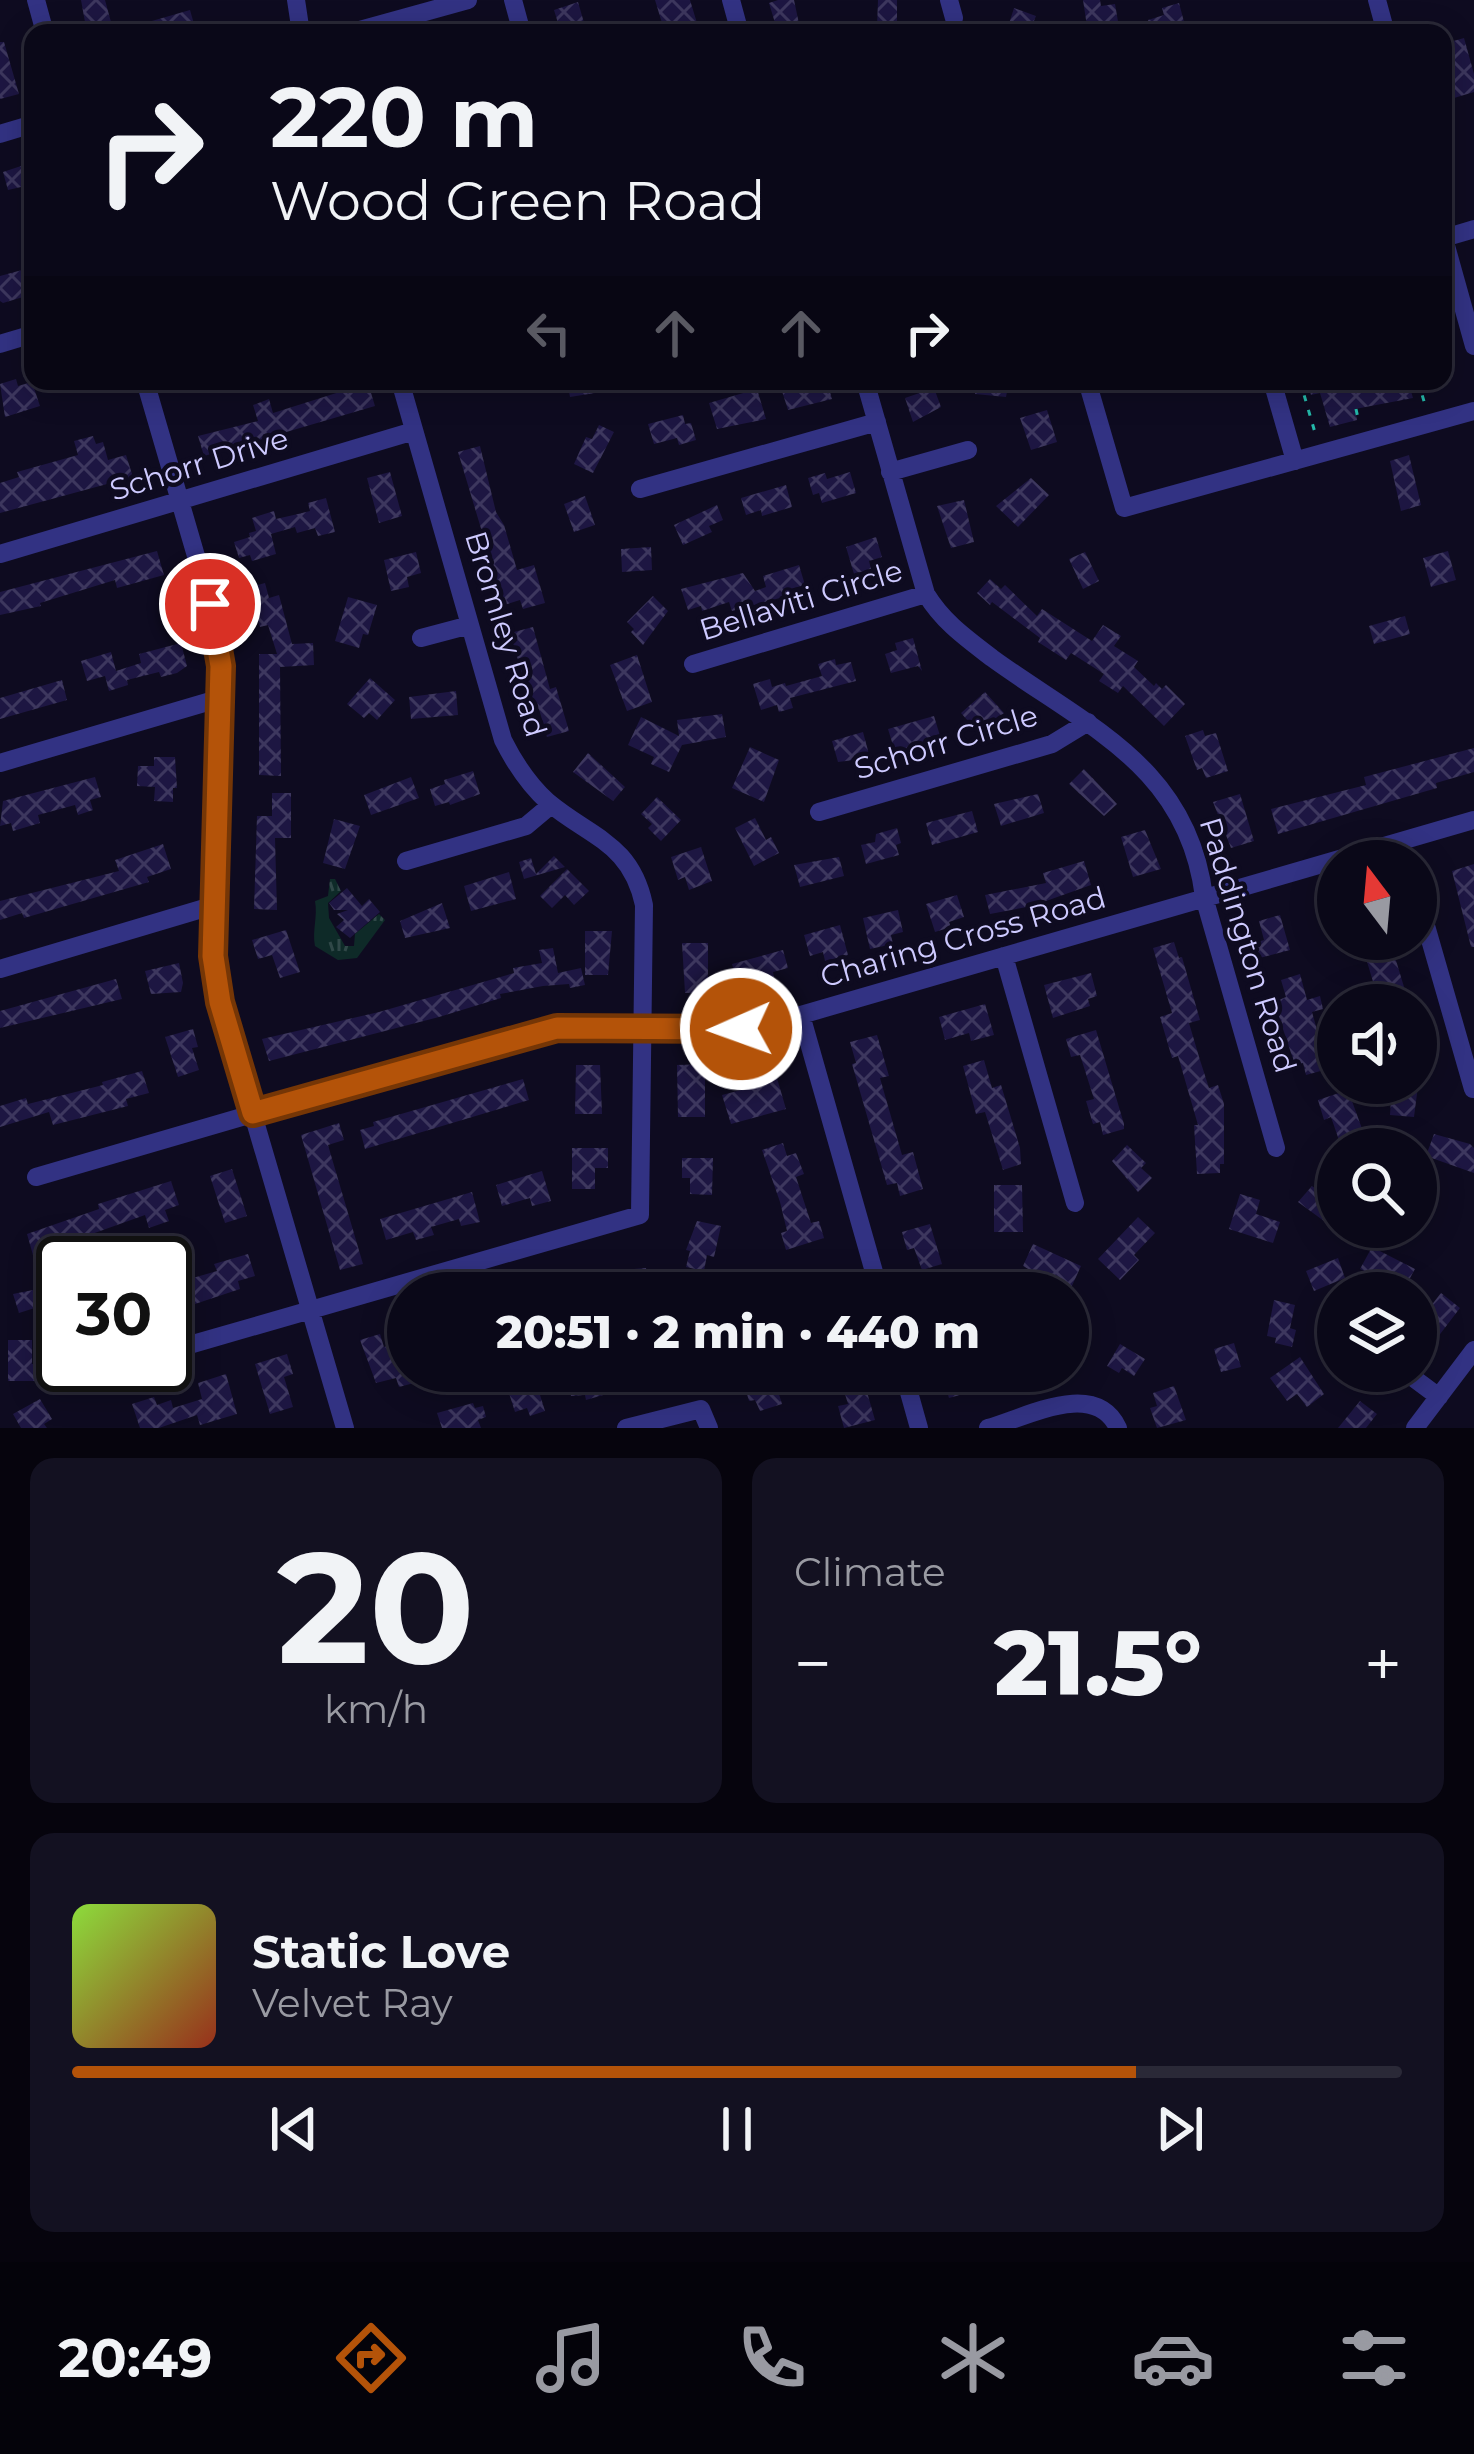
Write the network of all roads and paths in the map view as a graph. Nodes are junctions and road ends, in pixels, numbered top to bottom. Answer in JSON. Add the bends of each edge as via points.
{"nodes":[{"id":1,"x":468,"y":0,"type":"edge"},
{"id":2,"x":381,"y":24,"type":"edge"},
{"id":3,"x":1452,"y":268,"type":"edge"},
{"id":4,"x":1474,"y":346,"type":"edge"},
{"id":5,"x":149,"y":390,"type":"edge"},
{"id":6,"x":403,"y":390,"type":"edge"},
{"id":7,"x":868,"y":390,"type":"edge"},
{"id":8,"x":1090,"y":390,"type":"edge"},
{"id":9,"x":1275,"y":390,"type":"edge"},
{"id":10,"x":1305,"y":390,"type":"edge"},
{"id":11,"x":1420,"y":390,"type":"edge"},
{"id":12,"x":1356,"y":409,"type":"dead end"},
{"id":13,"x":1474,"y":411,"type":"edge"},
{"id":14,"x":1414,"y":415,"type":"dead end"},
{"id":15,"x":877,"y":422,"type":"junction"},
{"id":16,"x":1361,"y":430,"type":"dead end"},
{"id":17,"x":414,"y":431,"type":"junction"},
{"id":18,"x":1318,"y":443,"type":"dead end"},
{"id":19,"x":968,"y":450,"type":"dead end"},
{"id":20,"x":1295,"y":461,"type":"junction"},
{"id":21,"x":890,"y":472,"type":"junction"},
{"id":22,"x":640,"y":488,"type":"dead end"},
{"id":23,"x":180,"y":502,"type":"junction"},
{"id":24,"x":0,"y":554,"type":"edge"},
{"id":25,"x":926,"y":594,"type":"junction"},
{"id":26,"x":470,"y":625,"type":"junction"},
{"id":27,"x":421,"y":638,"type":"dead end"},
{"id":28,"x":693,"y":664,"type":"dead end"},
{"id":29,"x":221,"y":698,"type":"junction"},
{"id":30,"x":1088,"y":722,"type":"junction"},
{"id":31,"x":0,"y":763,"type":"edge"},
{"id":32,"x":551,"y":805,"type":"junction"},
{"id":33,"x":819,"y":812,"type":"dead end"},
{"id":34,"x":1474,"y":820,"type":"edge"},
{"id":35,"x":1429,"y":840,"type":"edge"},
{"id":36,"x":406,"y":861,"type":"dead end"},
{"id":37,"x":1317,"y":871,"type":"edge"},
{"id":38,"x":1204,"y":897,"type":"junction"},
{"id":39,"x":215,"y":905,"type":"junction"},
{"id":40,"x":1004,"y":956,"type":"junction"},
{"id":41,"x":1436,"y":960,"type":"edge"},
{"id":42,"x":0,"y":969,"type":"edge"},
{"id":43,"x":801,"y":1016,"type":"junction"},
{"id":44,"x":642,"y":1030,"type":"junction"},
{"id":45,"x":1473,"y":1089,"type":"edge"},
{"id":46,"x":253,"y":1113,"type":"junction"},
{"id":47,"x":1276,"y":1148,"type":"dead end"},
{"id":48,"x":36,"y":1178,"type":"dead end"},
{"id":49,"x":1075,"y":1203,"type":"dead end"},
{"id":50,"x":874,"y":1272,"type":"edge"},
{"id":51,"x":311,"y":1310,"type":"junction"},
{"id":52,"x":192,"y":1344,"type":"edge"},
{"id":53,"x":1474,"y":1350,"type":"edge"},
{"id":54,"x":908,"y":1392,"type":"edge"},
{"id":55,"x":1432,"y":1392,"type":"edge"},
{"id":56,"x":1439,"y":1397,"type":"junction"},
{"id":57,"x":345,"y":1428,"type":"edge"},
{"id":58,"x":626,"y":1428,"type":"edge"},
{"id":59,"x":709,"y":1428,"type":"edge"},
{"id":60,"x":919,"y":1428,"type":"edge"},
{"id":61,"x":988,"y":1428,"type":"edge"},
{"id":62,"x":1118,"y":1428,"type":"edge"},
{"id":63,"x":1415,"y":1428,"type":"edge"}],
"edges":[{"from":1,"to":2,"type":"street"},
{"from":3,"to":4,"type":"street"},
{"from":5,"to":23,"type":"street"},
{"from":6,"to":17,"type":"street","name":"Bromley Road"},
{"from":7,"to":15,"type":"street","name":"Paddington Road"},
{"from":8,"to":20,"type":"street","via":[[1124,508]]},
{"from":9,"to":20,"type":"street"},
{"from":10,"to":18,"type":"path"},
{"from":11,"to":14,"type":"path","via":[[1426,411]]},
{"from":12,"to":16,"type":"path"},
{"from":13,"to":20,"type":"street"},
{"from":15,"to":21,"type":"street","name":"Paddington Road"},
{"from":15,"to":22,"type":"street"},
{"from":17,"to":23,"type":"street","name":"Schorr Drive"},
{"from":17,"to":26,"type":"street","name":"Bromley Road"},
{"from":19,"to":21,"type":"street"},
{"from":21,"to":25,"type":"street","name":"Paddington Road"},
{"from":23,"to":24,"type":"street","name":"Schorr Drive"},
{"from":23,"to":29,"type":"street","via":[[216,632]]},
{"from":25,"to":28,"type":"street","name":"Bellaviti Circle"},
{"from":25,"to":30,"type":"street","name":"Paddington Road","via":[[952,628]]},
{"from":26,"to":27,"type":"street"},
{"from":26,"to":32,"type":"street","name":"Bromley Road","via":[[503,740]]},
{"from":29,"to":31,"type":"street"},
{"from":29,"to":39,"type":"street"},
{"from":30,"to":33,"type":"street","name":"Schorr Circle","via":[[1052,744]]},
{"from":30,"to":38,"type":"street","name":"Paddington Road","via":[[1162,788],[1191,842]]},
{"from":32,"to":36,"type":"street","via":[[526,826]]},
{"from":32,"to":44,"type":"street","name":"Bromley Road","via":[[626,859],[640,886]]},
{"from":34,"to":35,"type":"street","name":"Charing Cross Road"},
{"from":37,"to":38,"type":"street","name":"Charing Cross Road"},
{"from":38,"to":40,"type":"street","name":"Charing Cross Road"},
{"from":38,"to":47,"type":"street","name":"Paddington Road"},
{"from":39,"to":42,"type":"street"},
{"from":39,"to":46,"type":"street","via":[[220,1002]]},
{"from":40,"to":43,"type":"street","name":"Charing Cross Road"},
{"from":40,"to":49,"type":"street"},
{"from":41,"to":45,"type":"street"},
{"from":43,"to":44,"type":"street","name":"Charing Cross Road","via":[[741,1029]]},
{"from":43,"to":50,"type":"street"},
{"from":44,"to":46,"type":"street","name":"Charing Cross Road","via":[[534,1032]]},
{"from":44,"to":51,"type":"street","name":"Bromley Road","via":[[640,1215]]},
{"from":46,"to":48,"type":"street","name":"Charing Cross Road"},
{"from":46,"to":51,"type":"street"},
{"from":51,"to":52,"type":"street"},
{"from":51,"to":57,"type":"street"},
{"from":53,"to":56,"type":"street"},
{"from":54,"to":60,"type":"street"},
{"from":55,"to":56,"type":"street"},
{"from":56,"to":63,"type":"street"},
{"from":58,"to":59,"type":"street","via":[[701,1409]]},
{"from":61,"to":62,"type":"street","via":[[1090,1402]]}]}
